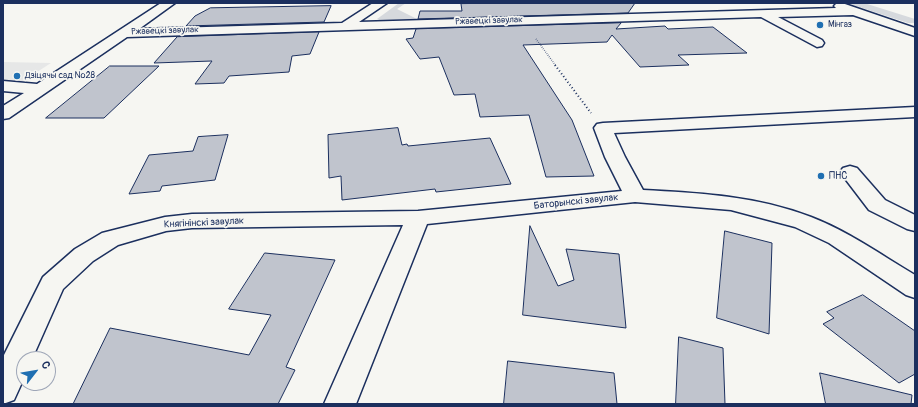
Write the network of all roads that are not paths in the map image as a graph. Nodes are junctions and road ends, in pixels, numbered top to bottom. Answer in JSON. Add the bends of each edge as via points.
{"nodes":[{"id":1,"x":168,"y":3,"type":"edge"},
{"id":2,"x":381,"y":3,"type":"edge"},
{"id":3,"x":829,"y":3,"type":"edge"},
{"id":4,"x":714,"y":4,"type":"edge"},
{"id":5,"x":853,"y":11,"type":"junction"},
{"id":6,"x":742,"y":14,"type":"junction"},
{"id":7,"x":763,"y":14,"type":"junction"},
{"id":8,"x":346,"y":25,"type":"junction"},
{"id":9,"x":915,"y":32,"type":"edge"},
{"id":10,"x":124,"y":33,"type":"junction"},
{"id":11,"x":816,"y":43,"type":"dead end"},
{"id":12,"x":3,"y":86,"type":"edge"},
{"id":13,"x":40,"y":89,"type":"junction"},
{"id":14,"x":915,"y":112,"type":"edge"},
{"id":15,"x":3,"y":114,"type":"edge"},
{"id":16,"x":850,"y":172,"type":"dead end"},
{"id":17,"x":635,"y":196,"type":"junction"},
{"id":18,"x":418,"y":218,"type":"junction"},
{"id":19,"x":915,"y":224,"type":"edge"},
{"id":20,"x":915,"y":288,"type":"edge"},
{"id":21,"x":3,"y":390,"type":"edge"},
{"id":22,"x":340,"y":404,"type":"edge"}],
"edges":[{"from":1,"to":10,"type":"street"},
{"from":2,"to":8,"type":"street"},
{"from":3,"to":5,"type":"street"},
{"from":4,"to":6,"type":"street"},
{"from":5,"to":7,"type":"street","name":"Ржавецкі завулак"},
{"from":5,"to":9,"type":"street"},
{"from":6,"to":7,"type":"street","name":"Ржавецкі завулак"},
{"from":6,"to":8,"type":"street","name":"Ржавецкі завулак"},
{"from":7,"to":11,"type":"street"},
{"from":8,"to":10,"type":"street","name":"Ржавецкі завулак"},
{"from":10,"to":13,"type":"street"},
{"from":12,"to":13,"type":"street"},
{"from":13,"to":15,"type":"street"},
{"from":14,"to":17,"type":"street","via":[[603,128]]},
{"from":16,"to":19,"type":"street","via":[[877,205]]},
{"from":17,"to":18,"type":"street","name":"Баторынскі завулак"},
{"from":17,"to":20,"type":"street","name":"Баторынскі завулак","via":[[731,203],[803,222],[837,238]]},
{"from":18,"to":21,"type":"street","name":"Княгінінскі завулак","via":[[192,221],[165,224],[110,239],[84,255],[52,284]]},
{"from":18,"to":22,"type":"street"}]}
